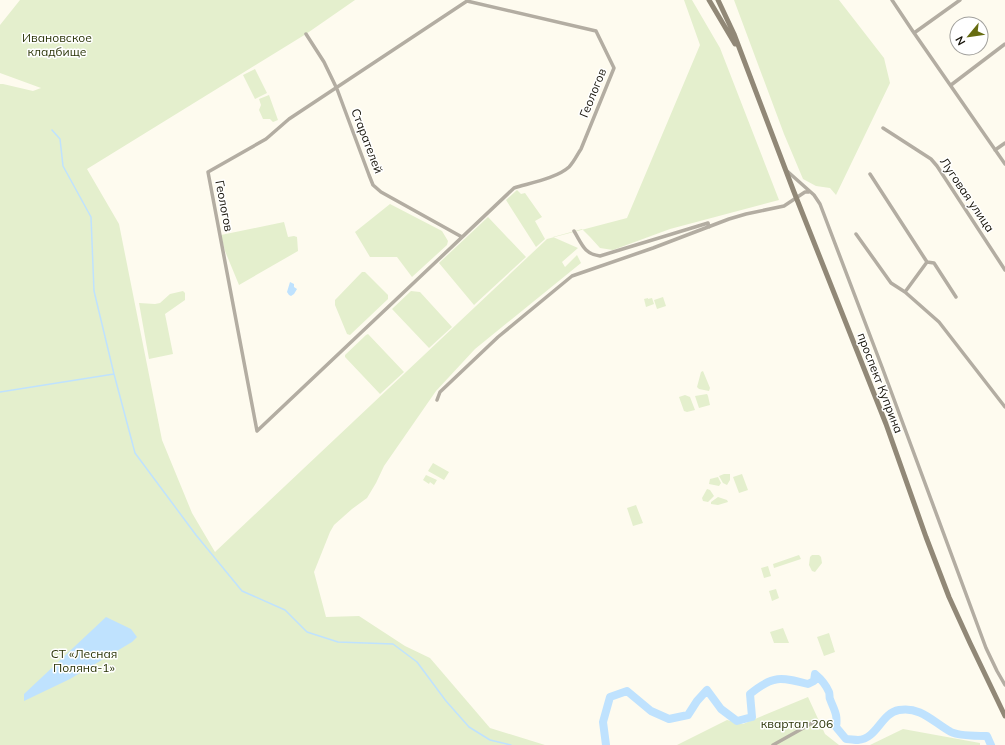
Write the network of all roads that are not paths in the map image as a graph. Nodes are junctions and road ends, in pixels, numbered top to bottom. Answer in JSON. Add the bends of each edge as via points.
{"nodes":[{"id":1,"x":710,"y":0,"type":"edge"},
{"id":2,"x":718,"y":0,"type":"edge"},
{"id":3,"x":892,"y":0,"type":"edge"},
{"id":4,"x":960,"y":0,"type":"edge"},
{"id":5,"x":914,"y":33,"type":"junction"},
{"id":6,"x":306,"y":34,"type":"dead end"},
{"id":7,"x":1005,"y":44,"type":"edge"},
{"id":8,"x":741,"y":55,"type":"junction"},
{"id":9,"x":951,"y":85,"type":"junction"},
{"id":10,"x":337,"y":89,"type":"junction"},
{"id":11,"x":883,"y":128,"type":"dead end"},
{"id":12,"x":1005,"y":143,"type":"edge"},
{"id":13,"x":995,"y":150,"type":"junction"},
{"id":14,"x":1005,"y":164,"type":"edge"},
{"id":15,"x":785,"y":169,"type":"junction"},
{"id":16,"x":870,"y":174,"type":"dead end"},
{"id":17,"x":810,"y":192,"type":"junction"},
{"id":18,"x":796,"y":198,"type":"junction"},
{"id":19,"x":709,"y":227,"type":"junction"},
{"id":20,"x":574,"y":231,"type":"dead end"},
{"id":21,"x":856,"y":234,"type":"dead end"},
{"id":22,"x":462,"y":237,"type":"junction"},
{"id":23,"x":927,"y":262,"type":"junction"},
{"id":24,"x":1005,"y":270,"type":"edge"},
{"id":25,"x":905,"y":292,"type":"junction"},
{"id":26,"x":956,"y":297,"type":"dead end"},
{"id":27,"x":437,"y":400,"type":"dead end"},
{"id":28,"x":1005,"y":407,"type":"edge"},
{"id":29,"x":1005,"y":685,"type":"edge"},
{"id":30,"x":1005,"y":716,"type":"edge"},
{"id":31,"x":814,"y":722,"type":"dead end"},
{"id":32,"x":773,"y":745,"type":"edge"}],
"edges":[{"from":1,"to":8,"type":"main road","name":"проспект Куприна"},
{"from":2,"to":8,"type":"main road","name":"проспект Куприна"},
{"from":3,"to":5,"type":"street"},
{"from":4,"to":5,"type":"street"},
{"from":5,"to":9,"type":"street"},
{"from":6,"to":10,"type":"street","name":"Старателей"},
{"from":7,"to":9,"type":"street"},
{"from":8,"to":15,"type":"main road","name":"проспект Куприна"},
{"from":9,"to":13,"type":"street"},
{"from":10,"to":22,"type":"street","name":"Старателей","via":[[373,185],[381,192]]},
{"from":10,"to":22,"type":"street","name":"Геологов","via":[[467,1],[596,31],[614,68],[574,161],[558,174],[514,188]]},
{"from":10,"to":22,"type":"street","name":"Геологов","via":[[289,119],[266,139],[208,172],[257,431]]},
{"from":11,"to":24,"type":"street","name":"Луговая улица","via":[[931,159]]},
{"from":12,"to":13,"type":"street"},
{"from":13,"to":14,"type":"street"},
{"from":15,"to":17,"type":"street"},
{"from":15,"to":18,"type":"main road","name":"проспект Куприна"},
{"from":16,"to":23,"type":"street"},
{"from":17,"to":18,"type":"street"},
{"from":17,"to":29,"type":"street","via":[[820,204],[986,648]]},
{"from":18,"to":19,"type":"street","via":[[784,206],[746,214]]},
{"from":18,"to":30,"type":"main road","name":"проспект Куприна","via":[[886,424],[949,597]]},
{"from":19,"to":20,"type":"street","via":[[708,223],[600,256],[587,252]]},
{"from":19,"to":27,"type":"street","via":[[572,276],[498,337],[440,392]]},
{"from":21,"to":25,"type":"street","via":[[891,283]]},
{"from":23,"to":25,"type":"street"},
{"from":23,"to":26,"type":"street","via":[[934,262]]},
{"from":25,"to":28,"type":"street","via":[[939,322]]},
{"from":31,"to":32,"type":"street"}]}
